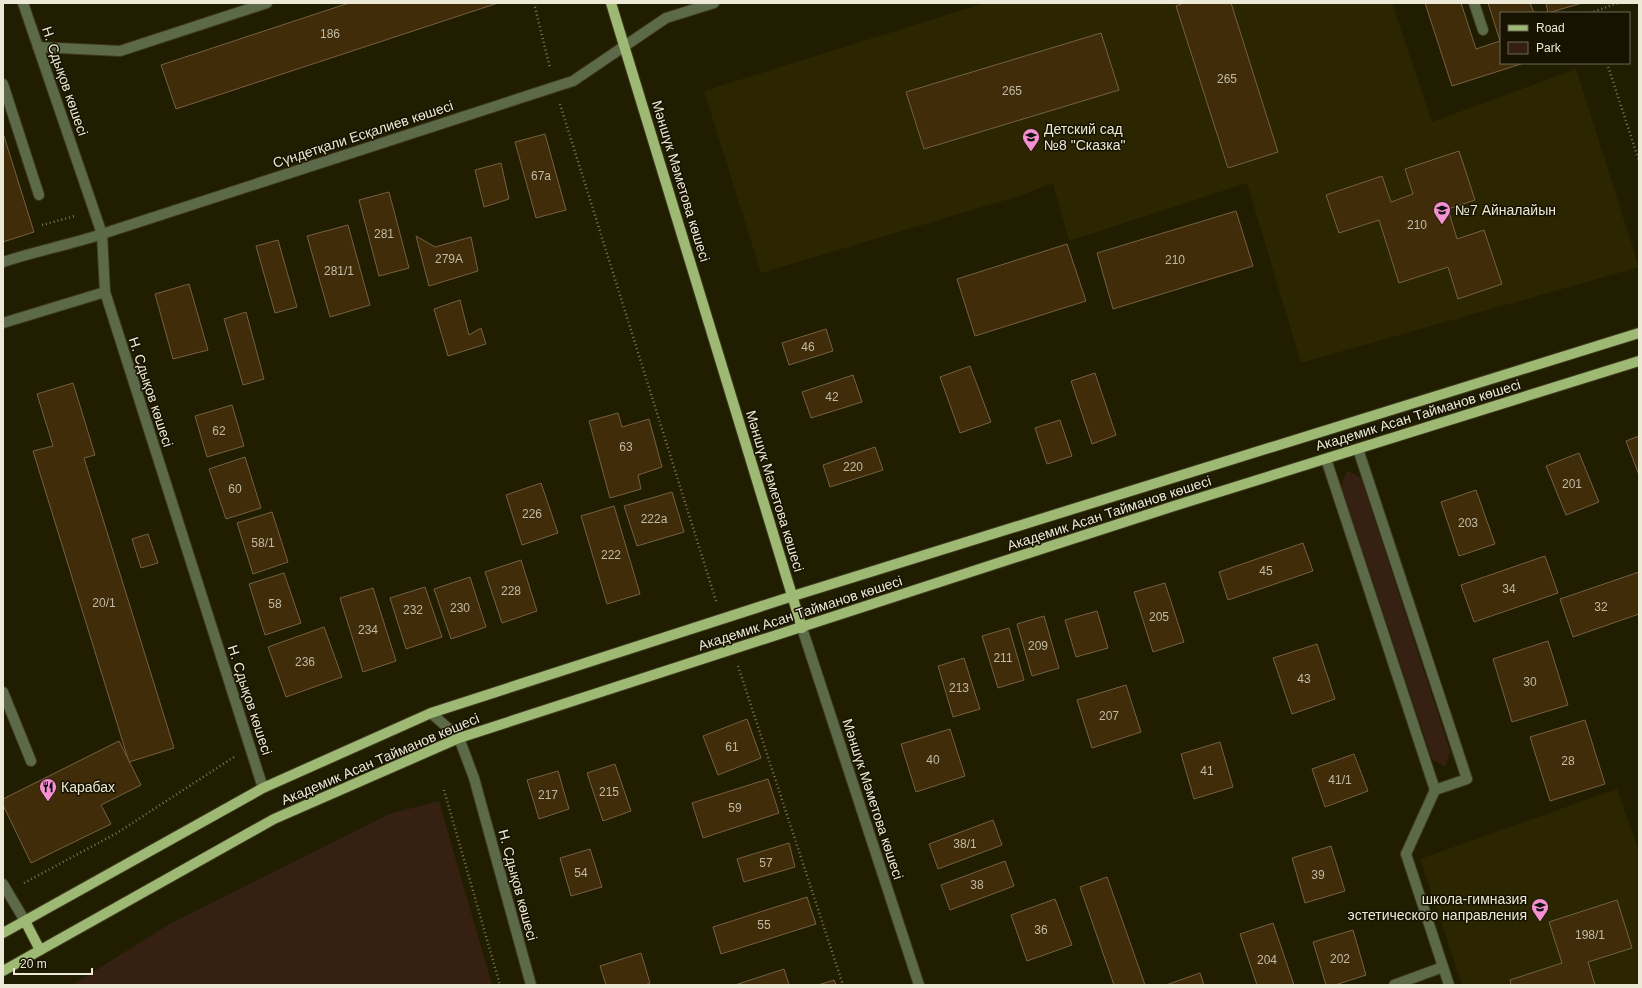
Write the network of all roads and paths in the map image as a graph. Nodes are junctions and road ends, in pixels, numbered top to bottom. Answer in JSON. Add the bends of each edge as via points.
{"nodes":[{"id":1,"x":23,"y":3,"type":"edge"},
{"id":2,"x":267,"y":3,"type":"edge"},
{"id":3,"x":534,"y":3,"type":"edge"},
{"id":4,"x":611,"y":3,"type":"edge"},
{"id":5,"x":714,"y":3,"type":"edge"},
{"id":6,"x":1474,"y":3,"type":"edge"},
{"id":7,"x":1618,"y":3,"type":"edge"},
{"id":8,"x":1593,"y":12,"type":"edge"},
{"id":9,"x":1483,"y":30,"type":"dead end"},
{"id":10,"x":625,"y":45,"type":"junction"},
{"id":11,"x":38,"y":47,"type":"junction"},
{"id":12,"x":1607,"y":64,"type":"edge"},
{"id":13,"x":3,"y":84,"type":"edge"},
{"id":14,"x":555,"y":87,"type":"junction"},
{"id":15,"x":1639,"y":161,"type":"edge"},
{"id":16,"x":39,"y":195,"type":"dead end"},
{"id":17,"x":75,"y":216,"type":"dead end"},
{"id":18,"x":42,"y":225,"type":"dead end"},
{"id":19,"x":102,"y":234,"type":"junction"},
{"id":20,"x":3,"y":262,"type":"edge"},
{"id":21,"x":105,"y":292,"type":"junction"},
{"id":22,"x":3,"y":323,"type":"edge"},
{"id":23,"x":1639,"y":333,"type":"edge"},
{"id":24,"x":1639,"y":361,"type":"edge"},
{"id":25,"x":1358,"y":449,"type":"junction"},
{"id":26,"x":1326,"y":459,"type":"junction"},
{"id":27,"x":792,"y":596,"type":"junction"},
{"id":28,"x":722,"y":619,"type":"junction"},
{"id":29,"x":802,"y":628,"type":"junction"},
{"id":30,"x":733,"y":650,"type":"junction"},
{"id":31,"x":3,"y":692,"type":"edge"},
{"id":32,"x":430,"y":713,"type":"junction"},
{"id":33,"x":459,"y":738,"type":"junction"},
{"id":34,"x":250,"y":747,"type":"junction"},
{"id":35,"x":31,"y":761,"type":"dead end"},
{"id":36,"x":263,"y":788,"type":"junction"},
{"id":37,"x":444,"y":790,"type":"dead end"},
{"id":38,"x":1435,"y":790,"type":"junction"},
{"id":39,"x":5,"y":888,"type":"edge"},
{"id":40,"x":25,"y":921,"type":"junction"},
{"id":41,"x":3,"y":933,"type":"edge"},
{"id":42,"x":40,"y":950,"type":"junction"},
{"id":43,"x":1443,"y":967,"type":"junction"},
{"id":44,"x":3,"y":971,"type":"edge"},
{"id":45,"x":500,"y":985,"type":"edge"},
{"id":46,"x":531,"y":985,"type":"edge"},
{"id":47,"x":843,"y":985,"type":"edge"},
{"id":48,"x":920,"y":985,"type":"edge"},
{"id":49,"x":1394,"y":985,"type":"edge"},
{"id":50,"x":1449,"y":985,"type":"edge"}],
"edges":[{"from":1,"to":11,"type":"street","name":"Н. Сдықов көшесі"},
{"from":2,"to":11,"type":"street","via":[[120,51]]},
{"from":3,"to":14,"type":"path"},
{"from":4,"to":10,"type":"main road","name":"Мәншүк Мәметова көшесі"},
{"from":5,"to":10,"type":"street","name":"Сүндетқали Есқалиев көшесі","via":[[666,18]]},
{"from":6,"to":9,"type":"street"},
{"from":7,"to":8,"type":"path"},
{"from":10,"to":14,"type":"street","name":"Сүндетқали Есқалиев көшесі","via":[[573,81]]},
{"from":10,"to":27,"type":"main road","name":"Мәншүк Мәметова көшесі"},
{"from":11,"to":19,"type":"street","name":"Н. Сдықов көшесі"},
{"from":12,"to":15,"type":"path"},
{"from":13,"to":16,"type":"street"},
{"from":14,"to":19,"type":"street","name":"Сүндетқали Есқалиев көшесі"},
{"from":14,"to":28,"type":"path"},
{"from":17,"to":18,"type":"path"},
{"from":19,"to":20,"type":"street","name":"Сүндетқали Есқалиев көшесі"},
{"from":19,"to":21,"type":"street","name":"Н. Сдықов көшесі"},
{"from":21,"to":22,"type":"street"},
{"from":21,"to":34,"type":"street","name":"Н. Сдықов көшесі"},
{"from":23,"to":27,"type":"main road","name":"Академик Асан Тайманов көшесі"},
{"from":24,"to":25,"type":"main road","name":"Академик Асан Тайманов көшесі"},
{"from":25,"to":26,"type":"main road","name":"Академик Асан Тайманов көшесі"},
{"from":25,"to":38,"type":"street","via":[[1467,779]]},
{"from":26,"to":29,"type":"main road","name":"Академик Асан Тайманов көшесі"},
{"from":26,"to":38,"type":"street"},
{"from":27,"to":28,"type":"main road","name":"Академик Асан Тайманов көшесі"},
{"from":27,"to":29,"type":"main road","name":"Мәншүк Мәметова көшесі"},
{"from":28,"to":32,"type":"main road","name":"Академик Асан Тайманов көшесі"},
{"from":29,"to":30,"type":"main road","name":"Академик Асан Тайманов көшесі"},
{"from":29,"to":48,"type":"street","name":"Мәншүк Мәметова көшесі"},
{"from":30,"to":33,"type":"main road","name":"Академик Асан Тайманов көшесі"},
{"from":30,"to":47,"type":"path"},
{"from":31,"to":35,"type":"street"},
{"from":32,"to":33,"type":"street","name":"Н. Сдықов көшесі"},
{"from":32,"to":36,"type":"main road","name":"Академик Асан Тайманов көшесі"},
{"from":33,"to":42,"type":"main road","name":"Академик Асан Тайманов көшесі","via":[[274,819]]},
{"from":33,"to":46,"type":"street","name":"Н. Сдықов көшесі","via":[[474,778]]},
{"from":34,"to":36,"type":"street","name":"Н. Сдықов көшесі"},
{"from":34,"to":39,"type":"path","via":[[117,833]]},
{"from":36,"to":40,"type":"main road","name":"Академик Асан Тайманов көшесі"},
{"from":37,"to":45,"type":"path"},
{"from":38,"to":43,"type":"street","via":[[1406,854]]},
{"from":39,"to":40,"type":"street"},
{"from":40,"to":41,"type":"main road","name":"Академик Асан Тайманов көшесі"},
{"from":40,"to":42,"type":"main road"},
{"from":42,"to":44,"type":"main road","name":"Академик Асан Тайманов көшесі"},
{"from":43,"to":49,"type":"street"},
{"from":43,"to":50,"type":"street"}]}
